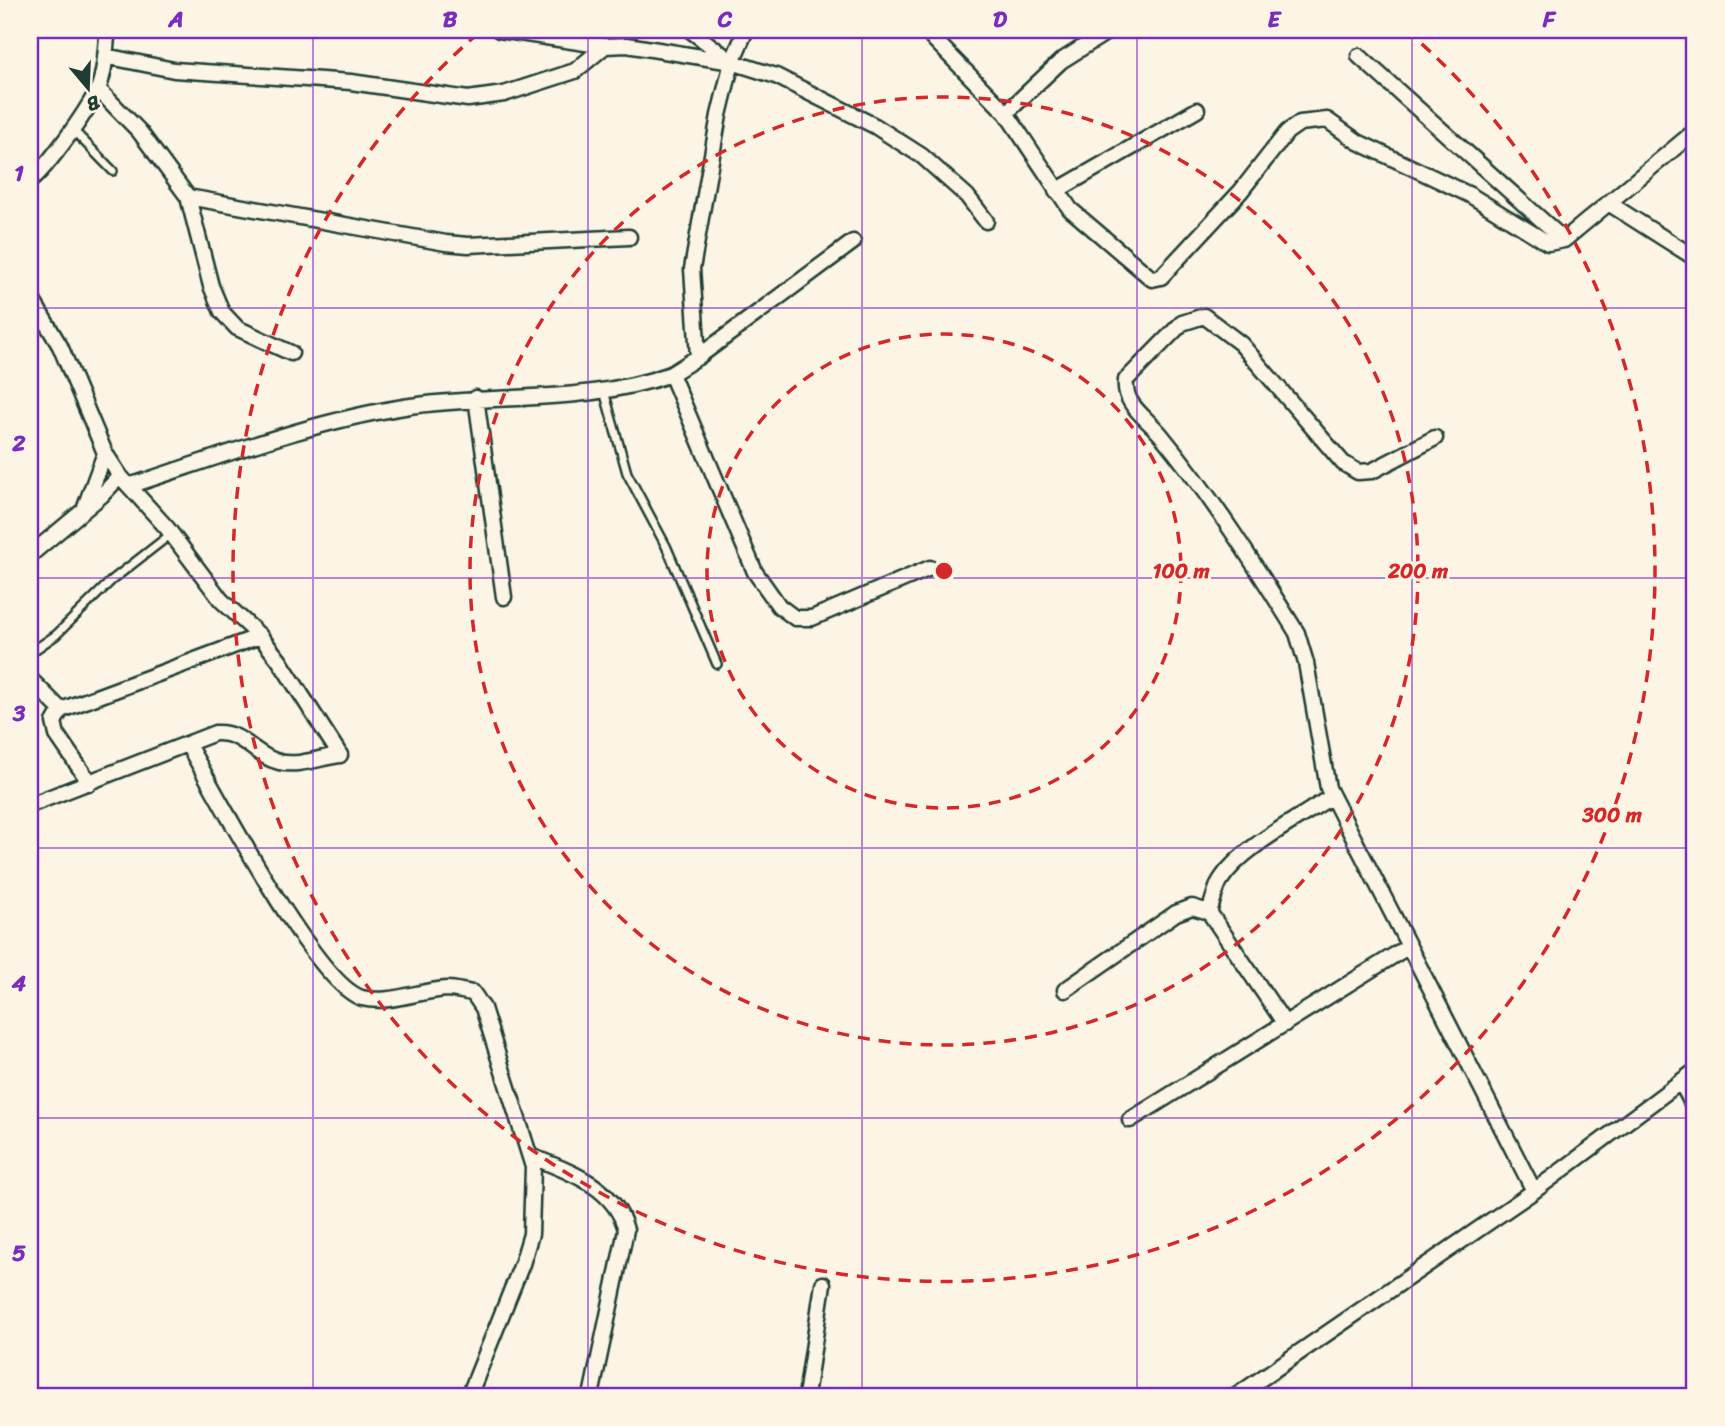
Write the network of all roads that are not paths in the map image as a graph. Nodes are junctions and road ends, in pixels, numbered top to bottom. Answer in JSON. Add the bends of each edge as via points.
{"nodes":[{"id":1,"x":108,"y":30,"type":"edge"},
{"id":2,"x":499,"y":30,"type":"edge"},
{"id":3,"x":690,"y":30,"type":"edge"},
{"id":4,"x":746,"y":30,"type":"edge"},
{"id":5,"x":925,"y":30,"type":"edge"},
{"id":6,"x":1110,"y":30,"type":"edge"},
{"id":7,"x":605,"y":46,"type":"junction"},
{"id":8,"x":105,"y":56,"type":"junction"},
{"id":9,"x":1359,"y":56,"type":"dead end"},
{"id":10,"x":732,"y":62,"type":"junction"},
{"id":11,"x":98,"y":89,"type":"junction"},
{"id":12,"x":1197,"y":110,"type":"dead end"},
{"id":13,"x":1006,"y":113,"type":"junction"},
{"id":14,"x":71,"y":129,"type":"junction"},
{"id":15,"x":1695,"y":131,"type":"edge"},
{"id":16,"x":113,"y":171,"type":"dead end"},
{"id":17,"x":32,"y":173,"type":"edge"},
{"id":18,"x":1056,"y":191,"type":"junction"},
{"id":19,"x":188,"y":197,"type":"junction"},
{"id":20,"x":1610,"y":204,"type":"junction"},
{"id":21,"x":986,"y":221,"type":"dead end"},
{"id":22,"x":629,"y":237,"type":"dead end"},
{"id":23,"x":1564,"y":240,"type":"junction"},
{"id":24,"x":853,"y":242,"type":"dead end"},
{"id":25,"x":1695,"y":258,"type":"edge"},
{"id":26,"x":30,"y":296,"type":"edge"},
{"id":27,"x":290,"y":352,"type":"dead end"},
{"id":28,"x":698,"y":357,"type":"junction"},
{"id":29,"x":671,"y":374,"type":"junction"},
{"id":30,"x":604,"y":390,"type":"junction"},
{"id":31,"x":476,"y":398,"type":"junction"},
{"id":32,"x":1435,"y":438,"type":"dead end"},
{"id":33,"x":105,"y":453,"type":"junction"},
{"id":34,"x":124,"y":481,"type":"junction"},
{"id":35,"x":84,"y":510,"type":"junction"},
{"id":36,"x":172,"y":534,"type":"junction"},
{"id":37,"x":30,"y":555,"type":"edge"},
{"id":38,"x":930,"y":568,"type":"dead end"},
{"id":39,"x":504,"y":597,"type":"dead end"},
{"id":40,"x":260,"y":636,"type":"junction"},
{"id":41,"x":30,"y":653,"type":"edge"},
{"id":42,"x":717,"y":664,"type":"dead end"},
{"id":43,"x":30,"y":679,"type":"edge"},
{"id":44,"x":61,"y":710,"type":"junction"},
{"id":45,"x":188,"y":745,"type":"junction"},
{"id":46,"x":90,"y":783,"type":"junction"},
{"id":47,"x":1332,"y":796,"type":"junction"},
{"id":48,"x":30,"y":805,"type":"edge"},
{"id":49,"x":1209,"y":912,"type":"junction"},
{"id":50,"x":1409,"y":946,"type":"junction"},
{"id":51,"x":1065,"y":990,"type":"dead end"},
{"id":52,"x":1284,"y":1024,"type":"junction"},
{"id":53,"x":1695,"y":1071,"type":"edge"},
{"id":54,"x":1682,"y":1084,"type":"junction"},
{"id":55,"x":1695,"y":1109,"type":"edge"},
{"id":56,"x":1130,"y":1121,"type":"dead end"},
{"id":57,"x":530,"y":1156,"type":"junction"},
{"id":58,"x":1534,"y":1191,"type":"junction"},
{"id":59,"x":823,"y":1284,"type":"dead end"},
{"id":60,"x":469,"y":1396,"type":"edge"},
{"id":61,"x":591,"y":1396,"type":"edge"},
{"id":62,"x":806,"y":1396,"type":"edge"},
{"id":63,"x":1237,"y":1396,"type":"edge"}],
"edges":[{"from":1,"to":8,"type":"street"},
{"from":2,"to":7,"type":"street"},
{"from":3,"to":10,"type":"street"},
{"from":4,"to":10,"type":"street"},
{"from":5,"to":13,"type":"street"},
{"from":6,"to":13,"type":"street","via":[[1061,61]]},
{"from":7,"to":8,"type":"street","via":[[575,71],[504,94],[468,99],[351,82],[174,70]]},
{"from":7,"to":10,"type":"street","via":[[627,45]]},
{"from":8,"to":11,"type":"street"},
{"from":9,"to":23,"type":"street"},
{"from":10,"to":21,"type":"street","via":[[776,76],[922,156],[967,196]]},
{"from":10,"to":28,"type":"street","via":[[692,269]]},
{"from":11,"to":14,"type":"street"},
{"from":11,"to":19,"type":"street","via":[[139,131]]},
{"from":12,"to":18,"type":"street"},
{"from":13,"to":18,"type":"street"},
{"from":14,"to":16,"type":"lane"},
{"from":14,"to":17,"type":"street"},
{"from":15,"to":20,"type":"street"},
{"from":18,"to":23,"type":"street","via":[[1070,209],[1152,279],[1161,277],[1241,191],[1287,132],[1300,123],[1327,120],[1358,142],[1470,195],[1548,243]]},
{"from":19,"to":22,"type":"street","via":[[468,245]]},
{"from":19,"to":27,"type":"street","via":[[222,312],[237,328]]},
{"from":20,"to":23,"type":"street"},
{"from":20,"to":25,"type":"street"},
{"from":24,"to":28,"type":"street"},
{"from":26,"to":33,"type":"street","via":[[60,346]]},
{"from":28,"to":29,"type":"street"},
{"from":29,"to":30,"type":"street"},
{"from":29,"to":38,"type":"street","via":[[755,572],[795,618],[812,618]]},
{"from":30,"to":31,"type":"street"},
{"from":30,"to":42,"type":"lane","via":[[627,473],[666,546]]},
{"from":31,"to":34,"type":"street","via":[[335,420]]},
{"from":31,"to":39,"type":"street"},
{"from":32,"to":47,"type":"street","via":[[1372,471],[1357,472],[1343,463],[1241,344],[1204,316],[1182,323],[1126,380],[1124,392],[1130,404],[1192,473],[1297,633]]},
{"from":33,"to":34,"type":"street"},
{"from":33,"to":35,"type":"street"},
{"from":34,"to":35,"type":"street"},
{"from":34,"to":36,"type":"street"},
{"from":35,"to":37,"type":"street"},
{"from":36,"to":40,"type":"street","via":[[221,600]]},
{"from":36,"to":41,"type":"lane"},
{"from":40,"to":44,"type":"street"},
{"from":40,"to":45,"type":"street","via":[[340,755],[293,764],[279,762],[225,733]]},
{"from":43,"to":44,"type":"street"},
{"from":44,"to":46,"type":"street","via":[[54,722],[57,735]]},
{"from":45,"to":46,"type":"street"},
{"from":45,"to":57,"type":"street","via":[[292,920],[340,984],[365,999],[448,989],[473,993],[484,1008]]},
{"from":46,"to":48,"type":"street"},
{"from":47,"to":49,"type":"street","via":[[1229,869]]},
{"from":47,"to":50,"type":"street"},
{"from":49,"to":51,"type":"street","via":[[1192,907],[1176,913]]},
{"from":49,"to":52,"type":"street"},
{"from":50,"to":52,"type":"street"},
{"from":50,"to":58,"type":"street"},
{"from":52,"to":56,"type":"street"},
{"from":53,"to":54,"type":"street"},
{"from":54,"to":55,"type":"street"},
{"from":54,"to":58,"type":"street"},
{"from":57,"to":60,"type":"street","via":[[531,1234]]},
{"from":57,"to":61,"type":"street","via":[[595,1186],[622,1216],[626,1230]]},
{"from":58,"to":63,"type":"street"},
{"from":59,"to":62,"type":"street"}]}
